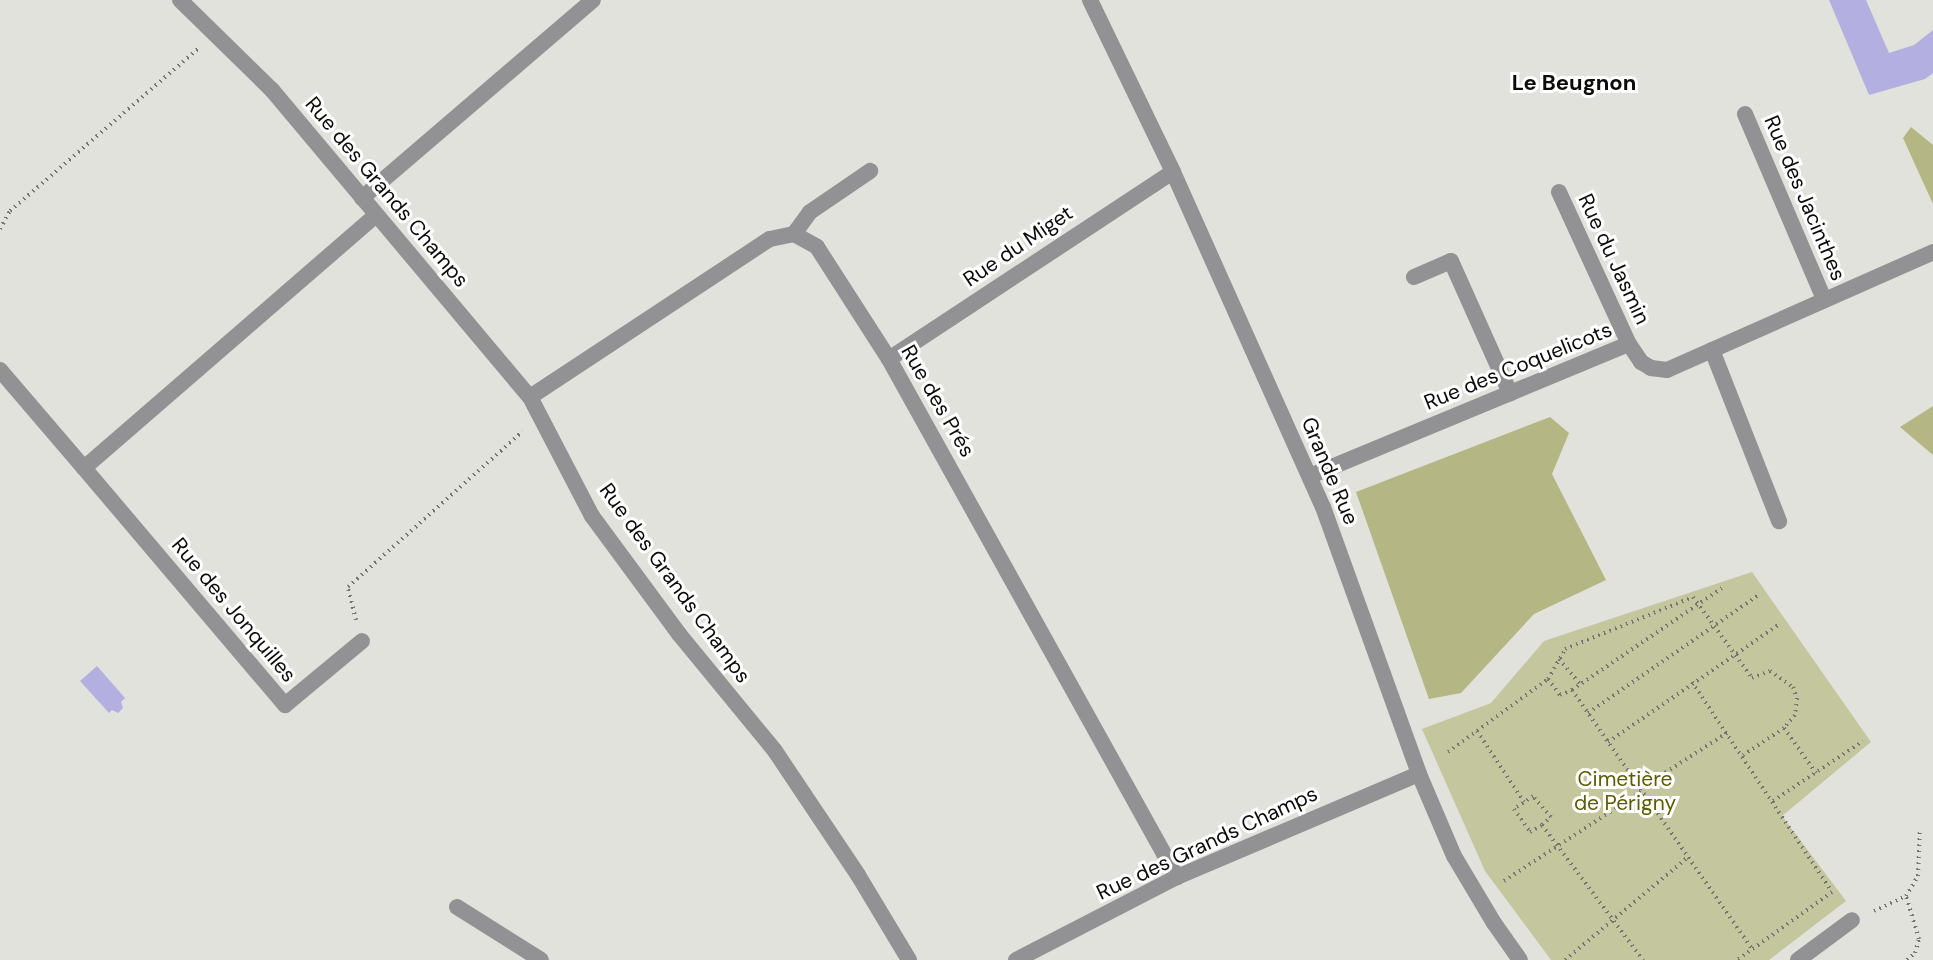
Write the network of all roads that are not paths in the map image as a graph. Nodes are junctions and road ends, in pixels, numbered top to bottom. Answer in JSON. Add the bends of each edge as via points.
{"nodes":[{"id":1,"x":180,"y":0,"type":"edge"},
{"id":2,"x":593,"y":0,"type":"edge"},
{"id":3,"x":1090,"y":0,"type":"edge"},
{"id":4,"x":1745,"y":114,"type":"dead end"},
{"id":5,"x":870,"y":171,"type":"dead end"},
{"id":6,"x":1173,"y":172,"type":"junction"},
{"id":7,"x":1559,"y":192,"type":"dead end"},
{"id":8,"x":362,"y":198,"type":"junction"},
{"id":9,"x":376,"y":215,"type":"junction"},
{"id":10,"x":794,"y":234,"type":"junction"},
{"id":11,"x":1933,"y":252,"type":"edge"},
{"id":12,"x":1414,"y":277,"type":"dead end"},
{"id":13,"x":1824,"y":299,"type":"junction"},
{"id":14,"x":1629,"y":344,"type":"junction"},
{"id":15,"x":1712,"y":350,"type":"junction"},
{"id":16,"x":889,"y":359,"type":"junction"},
{"id":17,"x":0,"y":370,"type":"edge"},
{"id":18,"x":1510,"y":393,"type":"junction"},
{"id":19,"x":530,"y":397,"type":"junction"},
{"id":20,"x":84,"y":468,"type":"junction"},
{"id":21,"x":1310,"y":476,"type":"junction"},
{"id":22,"x":1779,"y":521,"type":"dead end"},
{"id":23,"x":362,"y":640,"type":"road end"},
{"id":24,"x":1419,"y":774,"type":"junction"},
{"id":25,"x":1177,"y":877,"type":"junction"},
{"id":26,"x":457,"y":907,"type":"dead end"},
{"id":27,"x":1852,"y":920,"type":"road end"},
{"id":28,"x":541,"y":960,"type":"edge"},
{"id":29,"x":909,"y":960,"type":"edge"},
{"id":30,"x":1016,"y":960,"type":"edge"},
{"id":31,"x":1520,"y":960,"type":"edge"},
{"id":32,"x":1798,"y":960,"type":"edge"}],
"edges":[{"from":1,"to":8,"type":"street","name":"Rue des Grands Champs","via":[[272,90]]},
{"from":2,"to":8,"type":"street"},
{"from":3,"to":6,"type":"street","name":"Grande Rue"},
{"from":4,"to":13,"type":"street","name":"Rue des Jacinthes"},
{"from":5,"to":10,"type":"street","via":[[810,212]]},
{"from":6,"to":16,"type":"street","name":"Rue du Miget"},
{"from":6,"to":21,"type":"street","name":"Grande Rue"},
{"from":7,"to":14,"type":"street","name":"Rue du Jasmin"},
{"from":8,"to":9,"type":"street","name":"Rue des Grands Champs"},
{"from":9,"to":19,"type":"street","name":"Rue des Grands Champs"},
{"from":9,"to":20,"type":"street"},
{"from":10,"to":16,"type":"street","name":"Rue des Prés","via":[[816,247]]},
{"from":10,"to":19,"type":"street","via":[[770,239]]},
{"from":11,"to":13,"type":"street","name":"Rue des Coquelicots"},
{"from":12,"to":18,"type":"street","via":[[1451,261]]},
{"from":13,"to":15,"type":"street","name":"Rue des Coquelicots"},
{"from":14,"to":15,"type":"street","name":"Rue des Coquelicots","via":[[1641,362],[1667,370]]},
{"from":14,"to":18,"type":"street","name":"Rue des Coquelicots"},
{"from":15,"to":22,"type":"street"},
{"from":16,"to":25,"type":"street","name":"Rue des Prés"},
{"from":17,"to":20,"type":"street","name":"Rue des Jonquilles"},
{"from":18,"to":21,"type":"street","name":"Rue des Coquelicots"},
{"from":19,"to":29,"type":"street","name":"Rue des Grands Champs","via":[[592,516],[679,634],[775,751]]},
{"from":20,"to":23,"type":"street","name":"Rue des Jonquilles","via":[[285,705]]},
{"from":21,"to":24,"type":"street","name":"Grande Rue"},
{"from":24,"to":25,"type":"street","name":"Rue des Grands Champs"},
{"from":24,"to":31,"type":"street","name":"Grande Rue","via":[[1454,856]]},
{"from":25,"to":30,"type":"street","name":"Rue des Grands Champs"},
{"from":26,"to":28,"type":"street"},
{"from":27,"to":32,"type":"street"}]}
